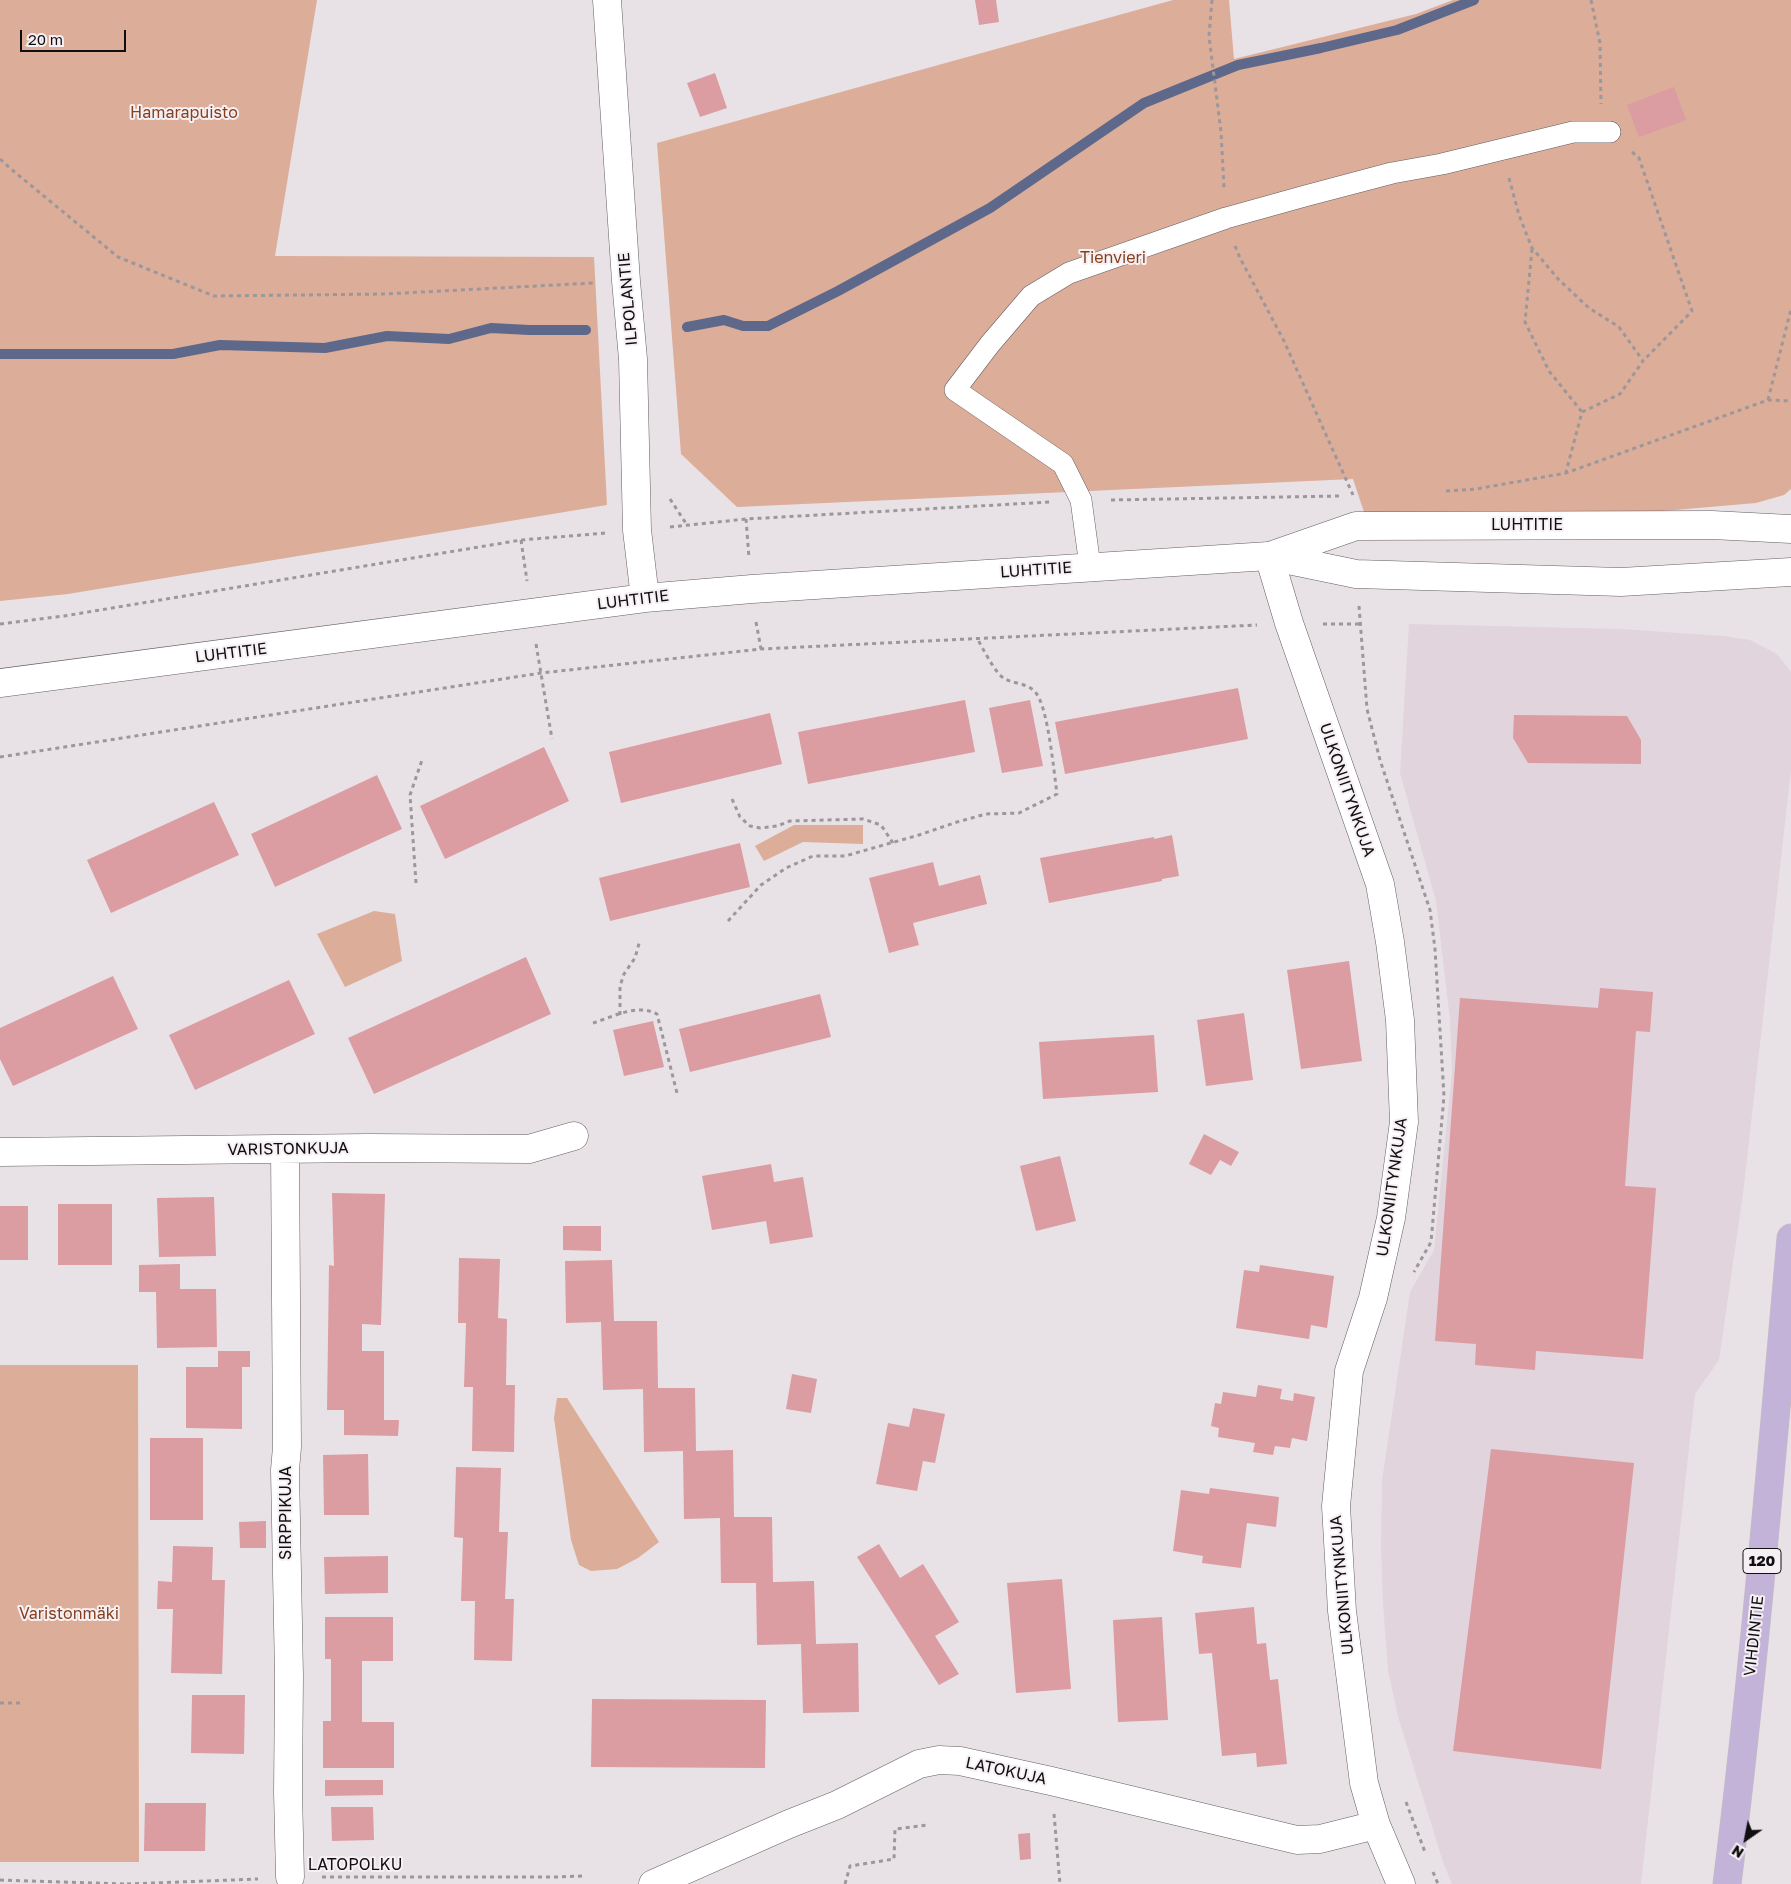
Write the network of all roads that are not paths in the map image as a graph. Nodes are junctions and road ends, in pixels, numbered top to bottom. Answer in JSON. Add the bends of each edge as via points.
{"nodes":[{"id":1,"x":607,"y":0,"type":"edge"},
{"id":2,"x":1604,"y":132,"type":"road end"},
{"id":3,"x":1791,"y":528,"type":"edge"},
{"id":4,"x":1269,"y":556,"type":"junction"},
{"id":5,"x":1090,"y":566,"type":"junction"},
{"id":6,"x":1791,"y":572,"type":"edge"},
{"id":7,"x":645,"y":598,"type":"junction"},
{"id":8,"x":0,"y":683,"type":"edge"},
{"id":9,"x":574,"y":1136,"type":"dead end"},
{"id":10,"x":285,"y":1149,"type":"junction"},
{"id":11,"x":0,"y":1152,"type":"edge"},
{"id":12,"x":1791,"y":1238,"type":"edge"},
{"id":13,"x":1376,"y":1825,"type":"junction"},
{"id":14,"x":290,"y":1878,"type":"road end"},
{"id":15,"x":652,"y":1884,"type":"edge"},
{"id":16,"x":1401,"y":1884,"type":"edge"},
{"id":17,"x":1727,"y":1884,"type":"edge"}],
"edges":[{"from":1,"to":7,"type":"street","name":"ILPOLANTIE","via":[[633,360],[637,530]]},
{"from":2,"to":5,"type":"lane","via":[[1573,132],[1392,174],[1226,218],[1069,273],[1031,296],[955,390],[1063,464],[1080,500]]},
{"from":3,"to":4,"type":"street","name":"LUHTITIE","via":[[1712,525],[1356,526]]},
{"from":4,"to":5,"type":"street","name":"LUHTITIE"},
{"from":4,"to":6,"type":"street","name":"LUHTITIE","via":[[1356,574],[1621,582]]},
{"from":4,"to":13,"type":"street","name":"ULKONIITYNKUJA","via":[[1289,623],[1380,884],[1400,1020],[1404,1122],[1391,1218],[1373,1298],[1349,1371],[1336,1506],[1342,1610],[1364,1783]]},
{"from":5,"to":7,"type":"street","name":"LUHTITIE"},
{"from":7,"to":8,"type":"street","name":"LUHTITIE"},
{"from":9,"to":10,"type":"street","name":"VARISTONKUJA","via":[[530,1149]]},
{"from":10,"to":11,"type":"street","name":"VARISTONKUJA"},
{"from":10,"to":14,"type":"street","name":"SIRPPIKUJA"},
{"from":12,"to":17,"type":"main road","name":"VIHDINTIE","number":"120","via":[[1770,1479]]},
{"from":13,"to":15,"type":"street","name":"LATOKUJA","via":[[1320,1840],[1297,1840],[1051,1781],[960,1761],[939,1760],[919,1764],[837,1805]]},
{"from":13,"to":16,"type":"street","name":"ULKONIITYNKUJA"}]}
